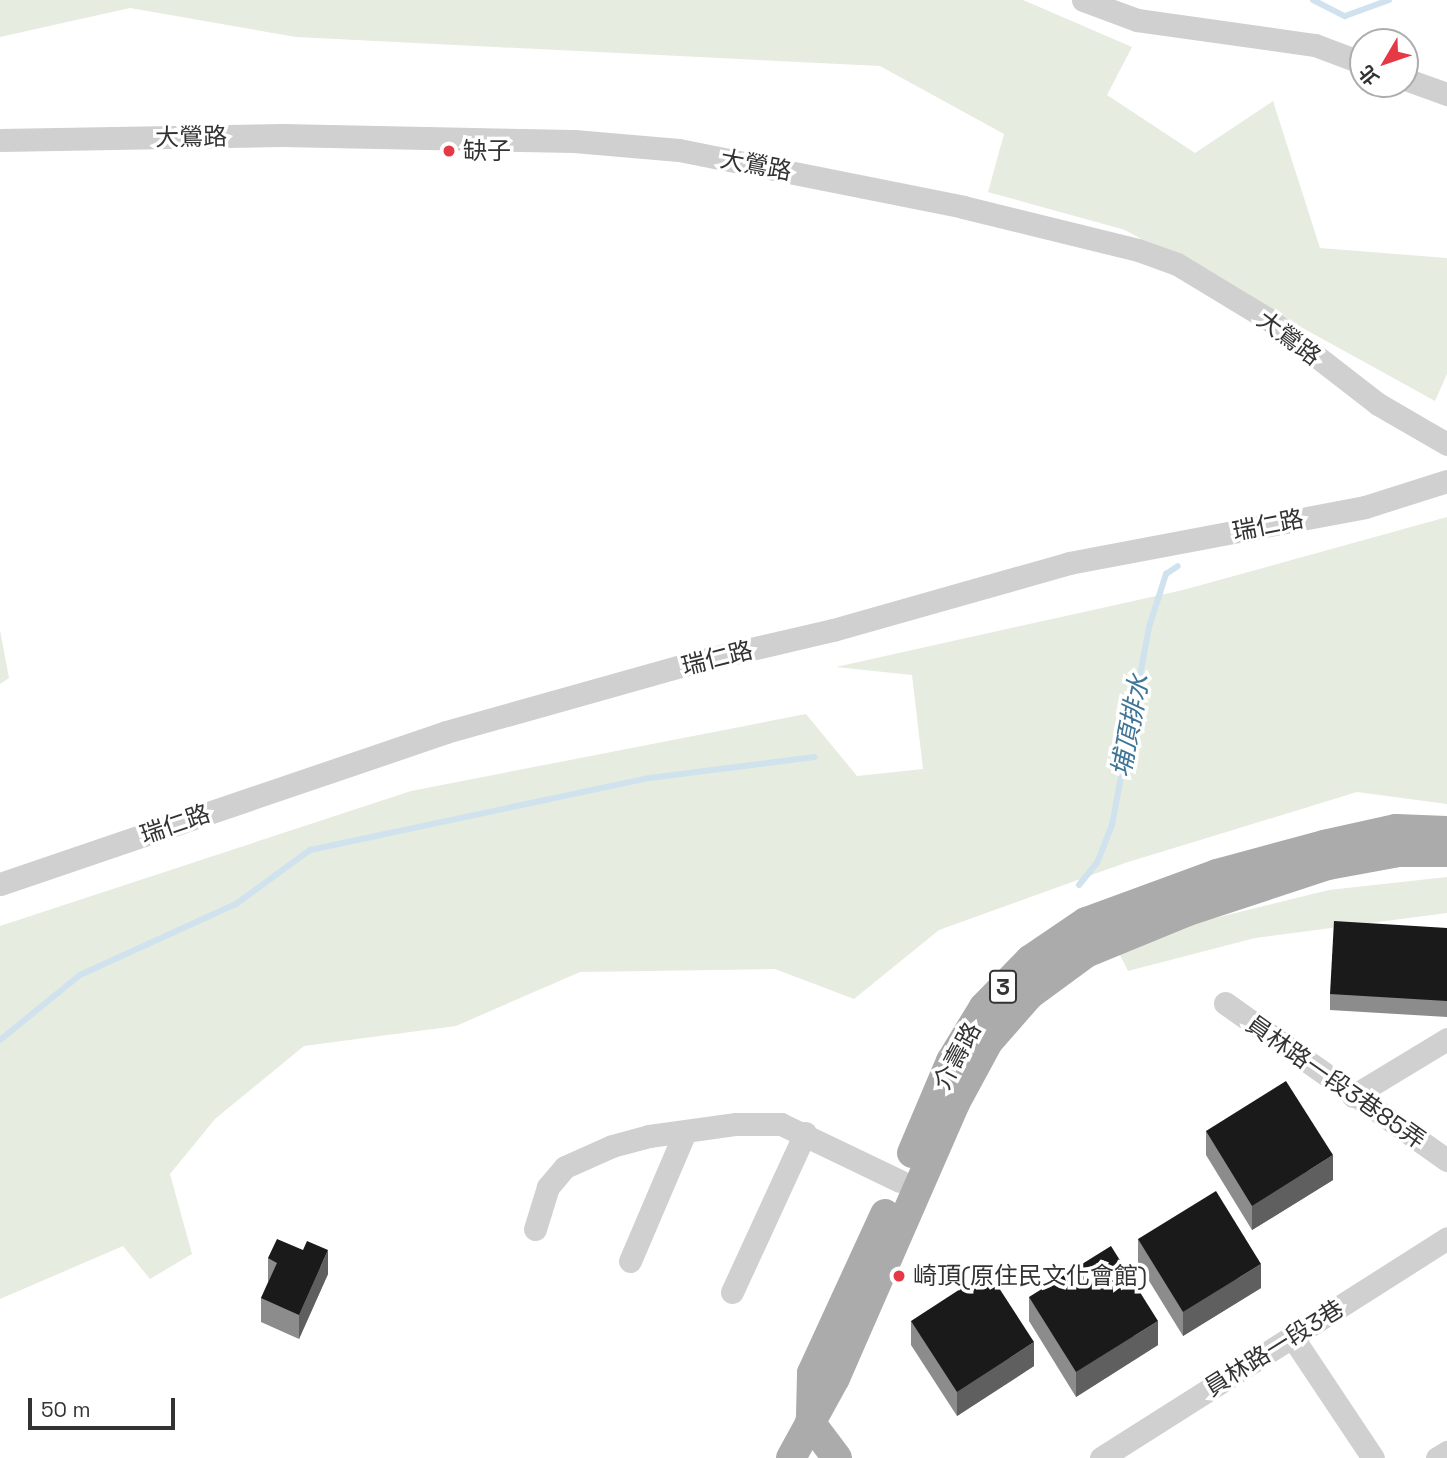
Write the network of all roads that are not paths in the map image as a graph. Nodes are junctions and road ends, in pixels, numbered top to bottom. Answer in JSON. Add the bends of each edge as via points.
{"nodes":[{"id":1,"x":1083,"y":0,"type":"edge"},
{"id":2,"x":1349,"y":58,"type":"edge"},
{"id":3,"x":1419,"y":84,"type":"edge"},
{"id":4,"x":1447,"y":94,"type":"edge"},
{"id":5,"x":0,"y":140,"type":"edge"},
{"id":6,"x":1447,"y":444,"type":"edge"},
{"id":7,"x":1447,"y":481,"type":"edge"},
{"id":8,"x":1447,"y":831,"type":"edge"},
{"id":9,"x":1447,"y":852,"type":"edge"},
{"id":10,"x":0,"y":884,"type":"edge"},
{"id":11,"x":1225,"y":1003,"type":"dead end"},
{"id":12,"x":1447,"y":1039,"type":"edge"},
{"id":13,"x":1353,"y":1097,"type":"junction"},
{"id":14,"x":685,"y":1132,"type":"junction"},
{"id":15,"x":804,"y":1133,"type":"junction"},
{"id":16,"x":1447,"y":1160,"type":"edge"},
{"id":17,"x":900,"y":1181,"type":"junction"},
{"id":18,"x":536,"y":1229,"type":"dead end"},
{"id":19,"x":1447,"y":1238,"type":"edge"},
{"id":20,"x":630,"y":1261,"type":"dead end"},
{"id":21,"x":732,"y":1292,"type":"dead end"},
{"id":22,"x":1293,"y":1338,"type":"junction"},
{"id":23,"x":810,"y":1422,"type":"junction"},
{"id":24,"x":1447,"y":1452,"type":"edge"},
{"id":25,"x":791,"y":1458,"type":"edge"},
{"id":26,"x":837,"y":1458,"type":"edge"},
{"id":27,"x":1101,"y":1458,"type":"edge"},
{"id":28,"x":1373,"y":1458,"type":"edge"},
{"id":29,"x":1437,"y":1458,"type":"edge"}],
"edges":[{"from":1,"to":2,"type":"street","via":[[1137,20],[1315,45]]},
{"from":3,"to":4,"type":"street"},
{"from":5,"to":6,"type":"street","name":"大鶯路","via":[[309,135],[574,141],[680,150],[963,207],[1177,264],[1271,321],[1378,404]]},
{"from":7,"to":10,"type":"street","name":"瑞仁路","via":[[1365,507],[1069,564],[833,630],[691,663],[446,732]]},
{"from":8,"to":17,"type":"main road","name":"介壽路","number":"3","via":[[1396,829],[1324,845],[1217,874],[1086,922],[1030,960],[984,1007],[951,1061]]},
{"from":9,"to":23,"type":"main road","name":"介壽路","number":"3","via":[[1399,852],[1328,865],[1188,911],[1086,953],[1029,995],[988,1042],[955,1104],[835,1378]]},
{"from":11,"to":13,"type":"street","name":"員林路一段3巷85弄"},
{"from":12,"to":13,"type":"street"},
{"from":13,"to":16,"type":"street","name":"員林路一段3巷85弄"},
{"from":14,"to":15,"type":"street","via":[[781,1124]]},
{"from":14,"to":18,"type":"street","via":[[611,1146],[565,1167],[548,1187]]},
{"from":14,"to":20,"type":"street"},
{"from":15,"to":17,"type":"street"},
{"from":15,"to":21,"type":"street"},
{"from":17,"to":23,"type":"main road","name":"介壽路","number":"3","via":[[812,1373]]},
{"from":19,"to":22,"type":"street","name":"員林路一段3巷"},
{"from":22,"to":27,"type":"street","name":"員林路一段3巷"},
{"from":22,"to":28,"type":"street"},
{"from":23,"to":25,"type":"main road","name":"介壽路"},
{"from":23,"to":26,"type":"main road"},
{"from":24,"to":29,"type":"street"}]}
